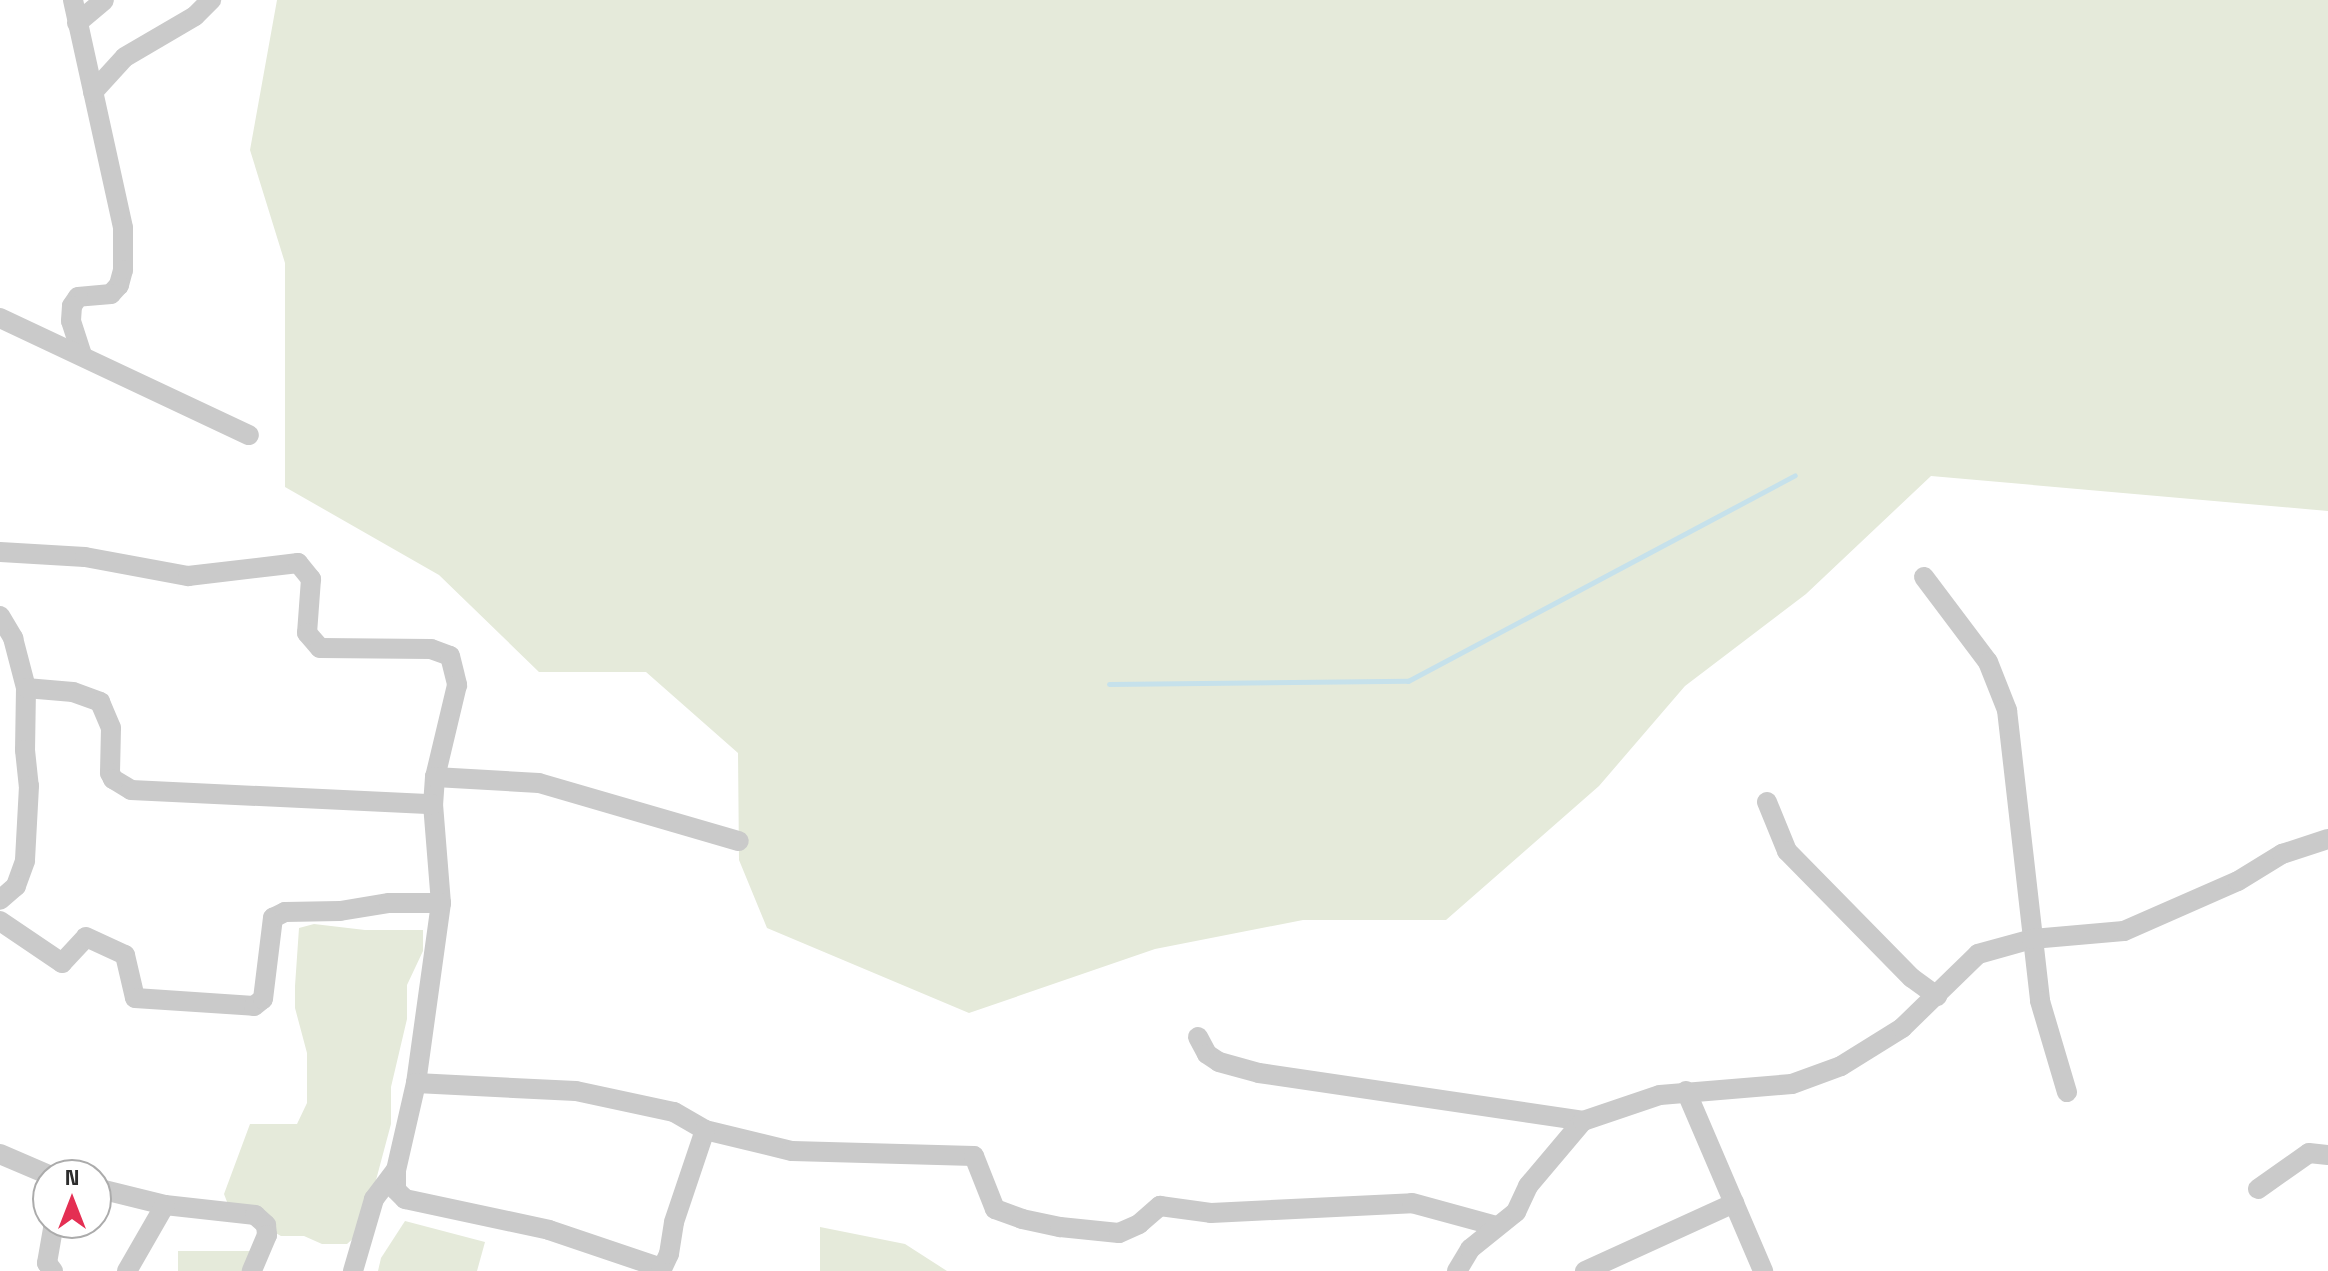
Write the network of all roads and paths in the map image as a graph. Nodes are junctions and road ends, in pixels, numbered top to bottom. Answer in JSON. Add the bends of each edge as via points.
{"nodes":[{"id":1,"x":73,"y":0,"type":"edge"},
{"id":2,"x":104,"y":0,"type":"edge"},
{"id":3,"x":211,"y":0,"type":"edge"},
{"id":4,"x":77,"y":23,"type":"junction"},
{"id":5,"x":93,"y":92,"type":"junction"},
{"id":6,"x":0,"y":318,"type":"edge"},
{"id":7,"x":82,"y":355,"type":"junction"},
{"id":8,"x":249,"y":435,"type":"dead end"},
{"id":9,"x":0,"y":552,"type":"edge"},
{"id":10,"x":1924,"y":577,"type":"dead end"},
{"id":11,"x":0,"y":616,"type":"edge"},
{"id":12,"x":26,"y":688,"type":"junction"},
{"id":13,"x":435,"y":777,"type":"junction"},
{"id":14,"x":1767,"y":802,"type":"dead end"},
{"id":15,"x":433,"y":804,"type":"junction"},
{"id":16,"x":2328,"y":839,"type":"edge"},
{"id":17,"x":739,"y":841,"type":"dead end"},
{"id":18,"x":0,"y":900,"type":"edge"},
{"id":19,"x":441,"y":903,"type":"junction"},
{"id":20,"x":0,"y":921,"type":"edge"},
{"id":21,"x":2032,"y":939,"type":"junction"},
{"id":22,"x":1937,"y":996,"type":"junction"},
{"id":23,"x":1198,"y":1037,"type":"dead end"},
{"id":24,"x":416,"y":1083,"type":"junction"},
{"id":25,"x":1686,"y":1091,"type":"junction"},
{"id":26,"x":2067,"y":1092,"type":"dead end"},
{"id":27,"x":1583,"y":1121,"type":"junction"},
{"id":28,"x":705,"y":1130,"type":"junction"},
{"id":29,"x":0,"y":1154,"type":"edge"},
{"id":30,"x":2328,"y":1155,"type":"edge"},
{"id":31,"x":32,"y":1168,"type":"edge"},
{"id":32,"x":396,"y":1170,"type":"junction"},
{"id":33,"x":2258,"y":1189,"type":"dead end"},
{"id":34,"x":112,"y":1192,"type":"edge"},
{"id":35,"x":1734,"y":1203,"type":"junction"},
{"id":36,"x":165,"y":1205,"type":"junction"},
{"id":37,"x":1496,"y":1226,"type":"junction"},
{"id":38,"x":51,"y":1239,"type":"edge"},
{"id":39,"x":661,"y":1269,"type":"edge"},
{"id":40,"x":53,"y":1271,"type":"edge"},
{"id":41,"x":127,"y":1271,"type":"edge"},
{"id":42,"x":252,"y":1271,"type":"edge"},
{"id":43,"x":353,"y":1271,"type":"edge"},
{"id":44,"x":1457,"y":1271,"type":"edge"},
{"id":45,"x":1585,"y":1271,"type":"edge"},
{"id":46,"x":1763,"y":1271,"type":"edge"}],
"edges":[{"from":1,"to":4,"type":"street"},
{"from":2,"to":4,"type":"street"},
{"from":3,"to":5,"type":"street","via":[[195,16],[125,57]]},
{"from":4,"to":5,"type":"street"},
{"from":5,"to":7,"type":"street","via":[[123,228],[123,270],[111,294],[78,297],[72,306]]},
{"from":6,"to":7,"type":"street"},
{"from":7,"to":8,"type":"street"},
{"from":9,"to":13,"type":"street","via":[[85,557],[188,576],[298,563],[311,579],[307,633],[320,648],[431,649],[450,656],[457,685]]},
{"from":10,"to":21,"type":"street","via":[[1988,662],[2007,710]]},
{"from":11,"to":12,"type":"street","via":[[13,638]]},
{"from":12,"to":15,"type":"street","via":[[73,692],[100,702],[111,728],[110,773],[131,790]]},
{"from":12,"to":18,"type":"street","via":[[25,861],[16,886]]},
{"from":13,"to":15,"type":"street"},
{"from":13,"to":17,"type":"street","via":[[539,783]]},
{"from":14,"to":22,"type":"street","via":[[1787,851],[1912,978]]},
{"from":15,"to":19,"type":"street"},
{"from":16,"to":21,"type":"street","via":[[2282,854],[2238,881],[2124,931]]},
{"from":19,"to":20,"type":"street","via":[[285,912],[273,918],[263,999],[254,1006],[135,998],[125,955],[86,937],[62,963]]},
{"from":19,"to":24,"type":"street"},
{"from":21,"to":22,"type":"street","via":[[1978,954]]},
{"from":21,"to":26,"type":"street","via":[[2040,1001]]},
{"from":22,"to":25,"type":"street","via":[[1902,1028],[1841,1066],[1792,1084]]},
{"from":23,"to":27,"type":"street","via":[[1207,1054],[1219,1062],[1259,1073]]},
{"from":24,"to":28,"type":"street","via":[[576,1091],[674,1112]]},
{"from":24,"to":32,"type":"street"},
{"from":25,"to":27,"type":"street"},
{"from":25,"to":35,"type":"street"},
{"from":27,"to":37,"type":"street","via":[[1535,1177],[1516,1212]]},
{"from":28,"to":37,"type":"street","via":[[792,1151],[974,1156],[995,1209],[1060,1227],[1119,1233],[1160,1206],[1211,1213],[1412,1203]]},
{"from":28,"to":39,"type":"street"},
{"from":29,"to":31,"type":"street"},
{"from":30,"to":33,"type":"street","via":[[2309,1153]]},
{"from":32,"to":39,"type":"street","via":[[396,1190],[405,1199],[549,1230]]},
{"from":32,"to":43,"type":"street","via":[[374,1199]]},
{"from":34,"to":36,"type":"street"},
{"from":35,"to":45,"type":"street"},
{"from":35,"to":46,"type":"street"},
{"from":36,"to":41,"type":"street"},
{"from":36,"to":42,"type":"street","via":[[255,1215],[266,1225],[267,1235]]},
{"from":37,"to":44,"type":"street","via":[[1470,1249]]},
{"from":38,"to":40,"type":"street","via":[[47,1263]]}]}
